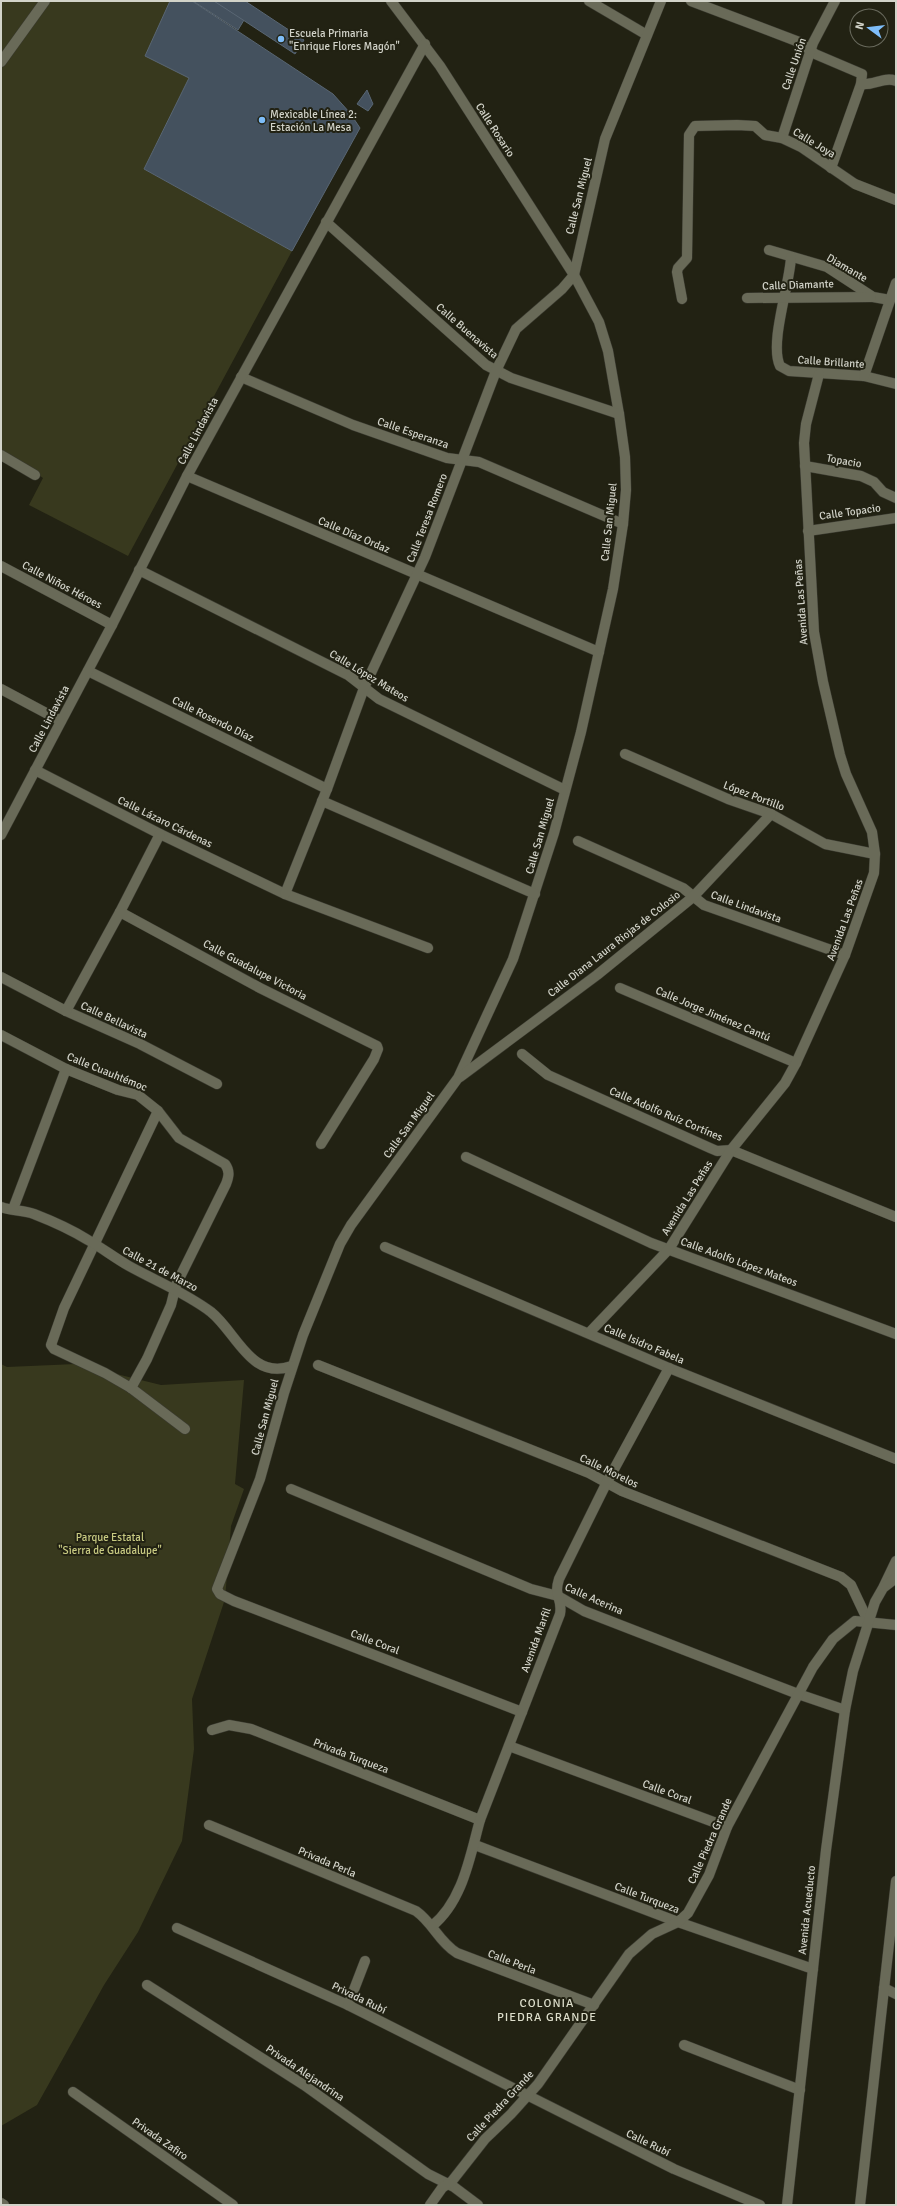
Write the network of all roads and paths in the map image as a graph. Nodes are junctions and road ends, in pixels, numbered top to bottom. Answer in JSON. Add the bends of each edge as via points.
{"nodes":[{"id":1,"x":45,"y":1,"type":"edge"},
{"id":2,"x":391,"y":1,"type":"edge"},
{"id":3,"x":589,"y":1,"type":"edge"},
{"id":4,"x":661,"y":1,"type":"edge"},
{"id":5,"x":691,"y":1,"type":"edge"},
{"id":6,"x":836,"y":1,"type":"edge"},
{"id":7,"x":647,"y":35,"type":"junction"},
{"id":8,"x":425,"y":44,"type":"junction"},
{"id":9,"x":810,"y":50,"type":"junction"},
{"id":10,"x":1,"y":62,"type":"edge"},
{"id":11,"x":896,"y":80,"type":"edge"},
{"id":12,"x":861,"y":84,"type":"junction"},
{"id":13,"x":782,"y":138,"type":"junction"},
{"id":14,"x":832,"y":168,"type":"junction"},
{"id":15,"x":896,"y":200,"type":"edge"},
{"id":16,"x":326,"y":222,"type":"junction"},
{"id":17,"x":769,"y":250,"type":"dead end"},
{"id":18,"x":791,"y":257,"type":"junction"},
{"id":19,"x":574,"y":275,"type":"junction"},
{"id":20,"x":896,"y":283,"type":"edge"},
{"id":21,"x":873,"y":297,"type":"junction"},
{"id":22,"x":747,"y":298,"type":"dead end"},
{"id":23,"x":784,"y":298,"type":"junction"},
{"id":24,"x":682,"y":299,"type":"dead end"},
{"id":25,"x":890,"y":300,"type":"junction"},
{"id":26,"x":496,"y":371,"type":"junction"},
{"id":27,"x":819,"y":374,"type":"junction"},
{"id":28,"x":864,"y":376,"type":"junction"},
{"id":29,"x":240,"y":377,"type":"junction"},
{"id":30,"x":896,"y":384,"type":"edge"},
{"id":31,"x":619,"y":414,"type":"junction"},
{"id":32,"x":1,"y":454,"type":"edge"},
{"id":33,"x":463,"y":459,"type":"junction"},
{"id":34,"x":805,"y":466,"type":"junction"},
{"id":35,"x":35,"y":475,"type":"dead end"},
{"id":36,"x":187,"y":476,"type":"junction"},
{"id":37,"x":896,"y":498,"type":"edge"},
{"id":38,"x":896,"y":518,"type":"edge"},
{"id":39,"x":623,"y":524,"type":"junction"},
{"id":40,"x":808,"y":531,"type":"junction"},
{"id":41,"x":1,"y":566,"type":"edge"},
{"id":42,"x":140,"y":570,"type":"junction"},
{"id":43,"x":418,"y":575,"type":"junction"},
{"id":44,"x":112,"y":625,"type":"junction"},
{"id":45,"x":599,"y":652,"type":"junction"},
{"id":46,"x":88,"y":671,"type":"junction"},
{"id":47,"x":364,"y":688,"type":"junction"},
{"id":48,"x":1,"y":689,"type":"edge"},
{"id":49,"x":61,"y":721,"type":"junction"},
{"id":50,"x":625,"y":754,"type":"dead end"},
{"id":51,"x":35,"y":770,"type":"junction"},
{"id":52,"x":327,"y":789,"type":"junction"},
{"id":53,"x":565,"y":790,"type":"junction"},
{"id":54,"x":322,"y":802,"type":"junction"},
{"id":55,"x":771,"y":814,"type":"junction"},
{"id":56,"x":160,"y":834,"type":"junction"},
{"id":57,"x":1,"y":835,"type":"edge"},
{"id":58,"x":578,"y":841,"type":"dead end"},
{"id":59,"x":875,"y":854,"type":"junction"},
{"id":60,"x":285,"y":894,"type":"junction"},
{"id":61,"x":535,"y":894,"type":"junction"},
{"id":62,"x":693,"y":897,"type":"junction"},
{"id":63,"x":120,"y":912,"type":"junction"},
{"id":64,"x":428,"y":948,"type":"dead end"},
{"id":65,"x":845,"y":955,"type":"junction"},
{"id":66,"x":1,"y":977,"type":"edge"},
{"id":67,"x":620,"y":988,"type":"dead end"},
{"id":68,"x":66,"y":1011,"type":"junction"},
{"id":69,"x":1,"y":1035,"type":"edge"},
{"id":70,"x":522,"y":1054,"type":"dead end"},
{"id":71,"x":796,"y":1063,"type":"junction"},
{"id":72,"x":66,"y":1069,"type":"junction"},
{"id":73,"x":458,"y":1078,"type":"junction"},
{"id":74,"x":217,"y":1084,"type":"dead end"},
{"id":75,"x":158,"y":1111,"type":"junction"},
{"id":76,"x":321,"y":1144,"type":"dead end"},
{"id":77,"x":731,"y":1150,"type":"junction"},
{"id":78,"x":466,"y":1157,"type":"dead end"},
{"id":79,"x":1,"y":1207,"type":"edge"},
{"id":80,"x":13,"y":1209,"type":"junction"},
{"id":81,"x":896,"y":1218,"type":"edge"},
{"id":82,"x":94,"y":1244,"type":"junction"},
{"id":83,"x":385,"y":1247,"type":"dead end"},
{"id":84,"x":670,"y":1249,"type":"junction"},
{"id":85,"x":174,"y":1291,"type":"junction"},
{"id":86,"x":589,"y":1333,"type":"junction"},
{"id":87,"x":896,"y":1334,"type":"edge"},
{"id":88,"x":318,"y":1365,"type":"dead end"},
{"id":89,"x":292,"y":1366,"type":"junction"},
{"id":90,"x":669,"y":1368,"type":"junction"},
{"id":91,"x":131,"y":1388,"type":"junction"},
{"id":92,"x":185,"y":1429,"type":"dead end"},
{"id":93,"x":896,"y":1459,"type":"edge"},
{"id":94,"x":606,"y":1484,"type":"junction"},
{"id":95,"x":291,"y":1489,"type":"dead end"},
{"id":96,"x":896,"y":1561,"type":"edge"},
{"id":97,"x":896,"y":1578,"type":"edge"},
{"id":98,"x":883,"y":1588,"type":"junction"},
{"id":99,"x":220,"y":1594,"type":"joint"},
{"id":100,"x":558,"y":1596,"type":"junction"},
{"id":101,"x":868,"y":1621,"type":"junction"},
{"id":102,"x":896,"y":1626,"type":"edge"},
{"id":103,"x":798,"y":1694,"type":"junction"},
{"id":104,"x":845,"y":1710,"type":"junction"},
{"id":105,"x":522,"y":1712,"type":"junction"},
{"id":106,"x":212,"y":1730,"type":"dead end"},
{"id":107,"x":509,"y":1746,"type":"junction"},
{"id":108,"x":480,"y":1820,"type":"junction"},
{"id":109,"x":209,"y":1826,"type":"dead end"},
{"id":110,"x":727,"y":1827,"type":"junction"},
{"id":111,"x":475,"y":1845,"type":"junction"},
{"id":112,"x":896,"y":1881,"type":"edge"},
{"id":113,"x":678,"y":1922,"type":"junction"},
{"id":114,"x":893,"y":1922,"type":"edge"},
{"id":115,"x":432,"y":1926,"type":"junction"},
{"id":116,"x":177,"y":1928,"type":"dead end"},
{"id":117,"x":365,"y":1961,"type":"dead end"},
{"id":118,"x":813,"y":1969,"type":"junction"},
{"id":119,"x":147,"y":1985,"type":"dead end"},
{"id":120,"x":884,"y":1988,"type":"junction"},
{"id":121,"x":896,"y":1994,"type":"edge"},
{"id":122,"x":348,"y":2005,"type":"junction"},
{"id":123,"x":594,"y":2005,"type":"junction"},
{"id":124,"x":684,"y":2045,"type":"dead end"},
{"id":125,"x":800,"y":2090,"type":"junction"},
{"id":126,"x":73,"y":2092,"type":"dead end"},
{"id":127,"x":528,"y":2097,"type":"junction"},
{"id":128,"x":448,"y":2183,"type":"junction"},
{"id":129,"x":1,"y":2203,"type":"edge"},
{"id":130,"x":4,"y":2205,"type":"edge"},
{"id":131,"x":233,"y":2205,"type":"edge"},
{"id":132,"x":430,"y":2205,"type":"edge"},
{"id":133,"x":478,"y":2205,"type":"edge"},
{"id":134,"x":760,"y":2205,"type":"edge"},
{"id":135,"x":788,"y":2205,"type":"edge"},
{"id":136,"x":860,"y":2205,"type":"edge"}],
"edges":[{"from":1,"to":10,"type":"street"},
{"from":2,"to":8,"type":"street","name":"Calle Rosario"},
{"from":3,"to":7,"type":"street"},
{"from":4,"to":7,"type":"street","name":"Calle San Miguel"},
{"from":5,"to":9,"type":"street","via":[[799,42]]},
{"from":6,"to":9,"type":"street","name":"Calle Unión"},
{"from":7,"to":19,"type":"street","name":"Calle San Miguel","via":[[605,139]]},
{"from":8,"to":16,"type":"street","name":"Calle Lindavista"},
{"from":8,"to":19,"type":"street","name":"Calle Rosario"},
{"from":9,"to":12,"type":"street","via":[[862,74]]},
{"from":9,"to":13,"type":"street","name":"Calle Unión"},
{"from":11,"to":12,"type":"street","via":[[890,78],[868,85]]},
{"from":12,"to":14,"type":"street"},
{"from":13,"to":14,"type":"street","name":"Calle Joya","via":[[801,147]]},
{"from":13,"to":24,"type":"street","name":"Calle Joya","via":[[765,135],[755,126],[692,128],[689,136],[687,184],[687,258],[677,272]]},
{"from":14,"to":15,"type":"street","name":"Calle Joya","via":[[855,184]]},
{"from":16,"to":26,"type":"street","name":"Calle Buenavista"},
{"from":16,"to":29,"type":"street","name":"Calle Lindavista"},
{"from":17,"to":18,"type":"street","name":"Diamante"},
{"from":18,"to":21,"type":"street","name":"Diamante","via":[[827,267]]},
{"from":18,"to":23,"type":"street","name":"Calle Brillante"},
{"from":19,"to":26,"type":"street","name":"Calle Teresa Romero","via":[[562,290],[516,329]]},
{"from":19,"to":31,"type":"street","name":"Calle San Miguel","via":[[599,322],[608,351]]},
{"from":20,"to":25,"type":"street"},
{"from":21,"to":23,"type":"street","name":"Calle Diamante"},
{"from":21,"to":25,"type":"street","name":"Diamante"},
{"from":22,"to":23,"type":"street","name":"Calle Diamante"},
{"from":23,"to":27,"type":"street","name":"Calle Brillante","via":[[779,326],[780,366],[789,371]]},
{"from":25,"to":28,"type":"street"},
{"from":26,"to":31,"type":"street","name":"Calle Buenavista"},
{"from":26,"to":33,"type":"street","name":"Calle Teresa Romero"},
{"from":27,"to":28,"type":"street","name":"Calle Brillante"},
{"from":27,"to":34,"type":"street","name":"Avenida Las Peñas","via":[[804,433]]},
{"from":28,"to":30,"type":"street","name":"Calle Brillante"},
{"from":29,"to":33,"type":"street","name":"Calle Esperanza","via":[[353,425],[446,458]]},
{"from":29,"to":36,"type":"street","name":"Calle Lindavista"},
{"from":31,"to":39,"type":"street","name":"Calle San Miguel","via":[[625,457]]},
{"from":32,"to":35,"type":"street"},
{"from":33,"to":39,"type":"street","name":"Calle Esperanza","via":[[480,462]]},
{"from":33,"to":43,"type":"street","name":"Calle Teresa Romero"},
{"from":34,"to":37,"type":"street","name":"Topacio","via":[[861,476]]},
{"from":34,"to":40,"type":"street","name":"Avenida Las Peñas"},
{"from":36,"to":42,"type":"street","name":"Calle Lindavista"},
{"from":36,"to":43,"type":"street","name":"Calle Díaz Ordaz"},
{"from":38,"to":40,"type":"street","name":"Calle Topacio"},
{"from":39,"to":45,"type":"street","name":"Calle San Miguel","via":[[613,589]]},
{"from":40,"to":59,"type":"street","name":"Avenida Las Peñas","via":[[814,632],[823,682],[840,755],[846,774],[868,820]]},
{"from":41,"to":44,"type":"street","name":"Calle Niños Héroes"},
{"from":42,"to":44,"type":"street","name":"Calle Lindavista"},
{"from":42,"to":47,"type":"street","name":"Calle López Mateos","via":[[348,675]]},
{"from":43,"to":45,"type":"street","name":"Calle Díaz Ordaz"},
{"from":43,"to":47,"type":"street","name":"Calle Teresa Romero"},
{"from":44,"to":46,"type":"street","name":"Calle Lindavista"},
{"from":45,"to":53,"type":"street","name":"Calle San Miguel"},
{"from":46,"to":49,"type":"street","name":"Calle Lindavista"},
{"from":46,"to":52,"type":"street","name":"Calle Rosendo Díaz"},
{"from":47,"to":52,"type":"street","name":"Calle Teresa Romero"},
{"from":47,"to":53,"type":"street","name":"Calle López Mateos","via":[[379,699]]},
{"from":48,"to":49,"type":"street"},
{"from":49,"to":51,"type":"street","name":"Calle Lindavista"},
{"from":50,"to":55,"type":"street","name":"López Portillo","via":[[728,799]]},
{"from":51,"to":56,"type":"street","name":"Calle Lázaro Cárdenas"},
{"from":51,"to":57,"type":"street","name":"Calle Lindavista"},
{"from":52,"to":54,"type":"street"},
{"from":53,"to":61,"type":"street","name":"Calle San Miguel"},
{"from":54,"to":60,"type":"street"},
{"from":54,"to":61,"type":"street"},
{"from":55,"to":59,"type":"street","name":"López Portillo","via":[[825,844]]},
{"from":55,"to":62,"type":"street","name":"Calle Diana Laura Riojas de Colosio"},
{"from":56,"to":60,"type":"street","name":"Calle Lázaro Cárdenas"},
{"from":56,"to":63,"type":"street"},
{"from":58,"to":62,"type":"street","name":"Calle Lindavista","via":[[683,888]]},
{"from":59,"to":65,"type":"street","name":"Avenida Las Peñas","via":[[870,890]]},
{"from":60,"to":64,"type":"street","name":"Calle Lázaro Cárdenas"},
{"from":61,"to":73,"type":"street","name":"Calle San Miguel","via":[[505,981]]},
{"from":62,"to":65,"type":"street","name":"Calle Lindavista","via":[[704,905]]},
{"from":62,"to":73,"type":"street","name":"Calle Diana Laura Riojas de Colosio","via":[[597,975]]},
{"from":63,"to":68,"type":"street"},
{"from":63,"to":76,"type":"street","name":"Calle Guadalupe Victoria","via":[[260,988],[374,1044],[378,1049],[374,1059]]},
{"from":65,"to":71,"type":"street","name":"Avenida Las Peñas"},
{"from":66,"to":68,"type":"street","name":"Calle Bellavista"},
{"from":67,"to":71,"type":"street","name":"Calle Jorge Jiménez Cantú"},
{"from":68,"to":74,"type":"street","name":"Calle Bellavista","via":[[140,1044]]},
{"from":69,"to":72,"type":"street","name":"Calle Cuauhtémoc"},
{"from":70,"to":77,"type":"street","name":"Calle Adolfo Ruíz Cortínes","via":[[535,1066],[562,1081],[718,1151]]},
{"from":71,"to":77,"type":"street","name":"Avenida Las Peñas","via":[[785,1083]]},
{"from":72,"to":75,"type":"street","name":"Calle Cuauhtémoc","via":[[118,1090],[138,1095]]},
{"from":72,"to":80,"type":"street"},
{"from":73,"to":89,"type":"street","name":"Calle San Miguel","via":[[351,1225],[340,1244]]},
{"from":75,"to":82,"type":"street"},
{"from":75,"to":85,"type":"street","name":"Calle Cuauhtémoc","via":[[179,1138],[225,1164],[229,1173]]},
{"from":77,"to":81,"type":"street","name":"Calle Adolfo Ruíz Cortínes"},
{"from":77,"to":84,"type":"street","name":"Avenida Las Peñas"},
{"from":78,"to":84,"type":"street","name":"Calle Adolfo López Mateos"},
{"from":79,"to":80,"type":"street","name":"Calle 21 de Marzo"},
{"from":80,"to":82,"type":"street","name":"Calle 21 de Marzo","via":[[34,1214]]},
{"from":82,"to":85,"type":"street","name":"Calle 21 de Marzo"},
{"from":82,"to":91,"type":"street","via":[[64,1308],[51,1345],[54,1349],[106,1373]]},
{"from":83,"to":86,"type":"street","name":"Calle Isidro Fabela"},
{"from":84,"to":86,"type":"street","name":"Avenida Las Peñas"},
{"from":84,"to":87,"type":"street","name":"Calle Adolfo López Mateos"},
{"from":85,"to":89,"type":"street","name":"Calle 21 de Marzo","via":[[196,1301],[212,1313],[228,1328],[247,1354],[259,1364],[270,1369]]},
{"from":85,"to":91,"type":"street","via":[[171,1305]]},
{"from":86,"to":90,"type":"street","name":"Calle Isidro Fabela"},
{"from":88,"to":94,"type":"street","name":"Calle Morelos","via":[[590,1473]]},
{"from":89,"to":99,"type":"street","name":"Calle San Miguel","via":[[260,1479],[218,1585]]},
{"from":90,"to":93,"type":"street","name":"Calle Isidro Fabela"},
{"from":90,"to":94,"type":"street","name":"Avenida Marfil"},
{"from":91,"to":92,"type":"street"},
{"from":94,"to":100,"type":"street","name":"Avenida Marfil","via":[[559,1579],[556,1588]]},
{"from":94,"to":101,"type":"street","name":"Calle Morelos","via":[[841,1578],[851,1585]]},
{"from":95,"to":100,"type":"street","name":"Calle Acerina","via":[[532,1589]]},
{"from":96,"to":98,"type":"street"},
{"from":97,"to":98,"type":"street","name":"Avenida Acueducto"},
{"from":98,"to":101,"type":"street","name":"Avenida Acueducto","via":[[874,1602]]},
{"from":99,"to":105,"type":"street","name":"Calle Coral"},
{"from":100,"to":103,"type":"street","name":"Calle Acerina","via":[[584,1610]]},
{"from":100,"to":105,"type":"street","name":"Avenida Marfil","via":[[562,1605],[560,1614]]},
{"from":101,"to":102,"type":"street"},
{"from":101,"to":103,"type":"street","name":"Calle Piedra Grande","via":[[855,1621],[833,1639]]},
{"from":101,"to":104,"type":"street","name":"Avenida Acueducto","via":[[853,1670]]},
{"from":103,"to":104,"type":"street","name":"Calle Acerina"},
{"from":103,"to":110,"type":"street","name":"Calle Piedra Grande"},
{"from":104,"to":118,"type":"street","name":"Avenida Acueducto"},
{"from":105,"to":107,"type":"street","name":"Avenida Marfil"},
{"from":106,"to":108,"type":"street","name":"Privada Turqueza","via":[[229,1725],[251,1729]]},
{"from":107,"to":108,"type":"street","name":"Avenida Marfil"},
{"from":107,"to":110,"type":"street","name":"Calle Coral"},
{"from":108,"to":111,"type":"street","name":"Avenida Marfil"},
{"from":109,"to":115,"type":"street","name":"Privada Perla","via":[[416,1911]]},
{"from":110,"to":113,"type":"street","name":"Calle Piedra Grande","via":[[704,1886],[688,1913]]},
{"from":111,"to":113,"type":"street","name":"Calle Turqueza"},
{"from":111,"to":115,"type":"street","name":"Avenida Marfil","via":[[450,1905],[444,1916]]},
{"from":112,"to":114,"type":"street"},
{"from":113,"to":118,"type":"street","name":"Calle Turqueza"},
{"from":113,"to":123,"type":"street","name":"Calle Piedra Grande","via":[[643,1941],[629,1954]]},
{"from":114,"to":120,"type":"street"},
{"from":115,"to":123,"type":"street","name":"Calle Perla","via":[[447,1947],[457,1954]]},
{"from":116,"to":122,"type":"street","name":"Privada Rubí"},
{"from":117,"to":122,"type":"street"},
{"from":118,"to":125,"type":"street","name":"Avenida Acueducto"},
{"from":119,"to":128,"type":"street","name":"Privada Alejandrina","via":[[304,2085],[428,2174]]},
{"from":120,"to":121,"type":"street"},
{"from":120,"to":136,"type":"street"},
{"from":122,"to":127,"type":"street","name":"Privada Rubí"},
{"from":123,"to":127,"type":"street","name":"Calle Piedra Grande"},
{"from":124,"to":125,"type":"street"},
{"from":125,"to":135,"type":"street","name":"Avenida Acueducto"},
{"from":126,"to":131,"type":"street","name":"Privada Zafiro"},
{"from":127,"to":128,"type":"street","name":"Calle Piedra Grande","via":[[485,2139]]},
{"from":127,"to":134,"type":"street","name":"Calle Rubí","via":[[674,2169]]},
{"from":128,"to":132,"type":"street","name":"Calle Piedra Grande"},
{"from":128,"to":133,"type":"street","name":"Privada Alejandrina"},
{"from":129,"to":130,"type":"street"}]}
